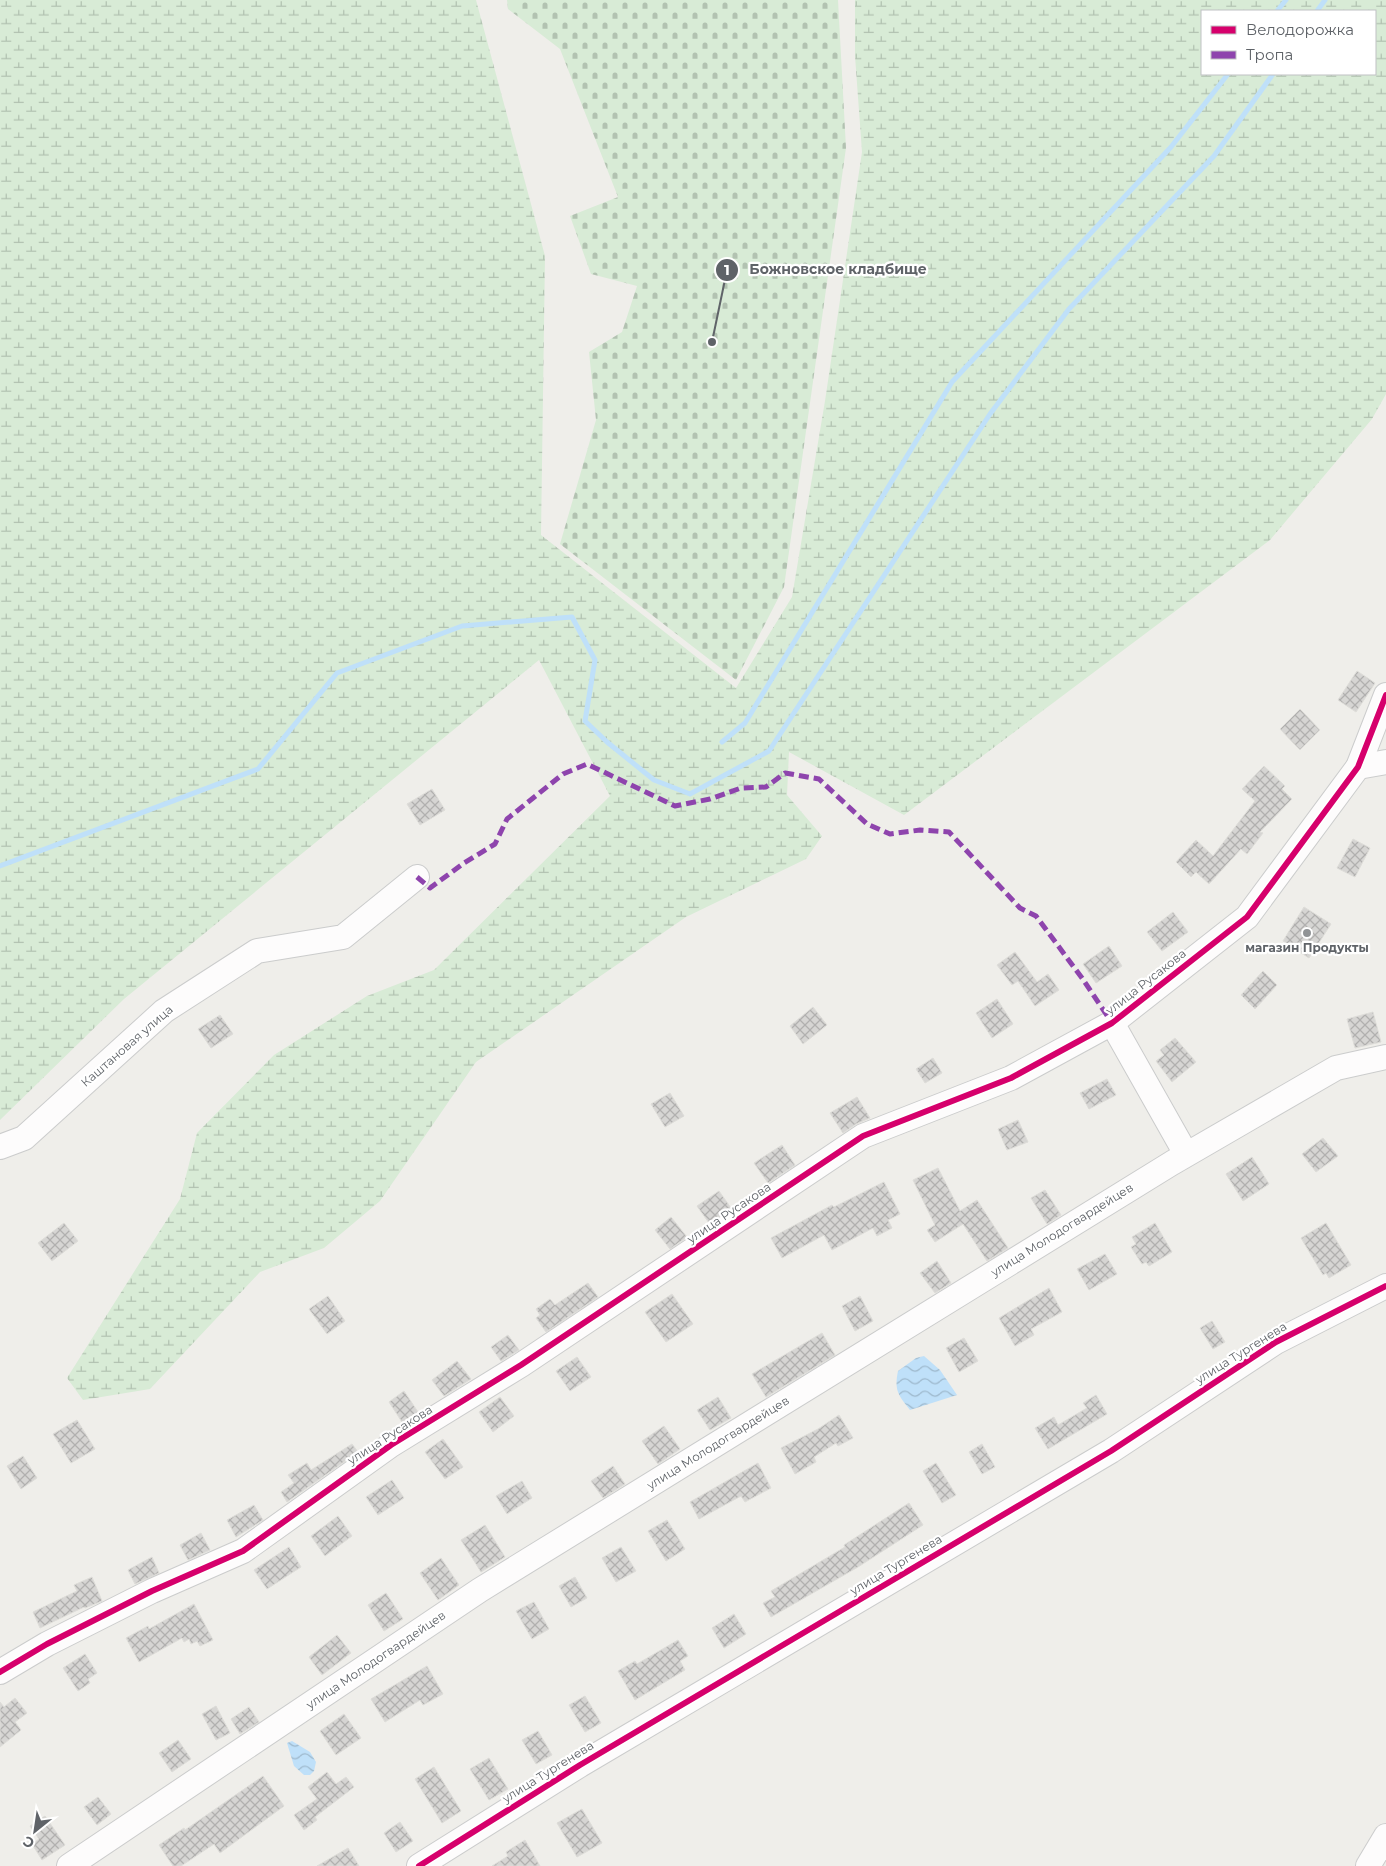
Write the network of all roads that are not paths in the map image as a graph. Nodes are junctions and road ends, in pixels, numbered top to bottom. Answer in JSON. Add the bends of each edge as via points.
{"nodes":[{"id":1,"x":1386,"y":695,"type":"edge"},
{"id":2,"x":1386,"y":762,"type":"edge"},
{"id":3,"x":1358,"y":767,"type":"junction"},
{"id":4,"x":417,"y":877,"type":"dead end"},
{"id":5,"x":1112,"y":1023,"type":"junction"},
{"id":6,"x":1386,"y":1057,"type":"edge"},
{"id":7,"x":0,"y":1147,"type":"edge"},
{"id":8,"x":1186,"y":1154,"type":"junction"},
{"id":9,"x":1386,"y":1286,"type":"edge"},
{"id":10,"x":0,"y":1672,"type":"edge"},
{"id":11,"x":1386,"y":1836,"type":"edge"},
{"id":12,"x":69,"y":1866,"type":"edge"},
{"id":13,"x":419,"y":1866,"type":"edge"},
{"id":14,"x":1368,"y":1866,"type":"edge"}],
"edges":[{"from":1,"to":3,"type":"street","name":"улица Русакова"},
{"from":2,"to":3,"type":"street"},
{"from":3,"to":5,"type":"street","name":"улица Русакова","via":[[1246,917]]},
{"from":4,"to":7,"type":"street","name":"Каштановая улица","via":[[343,937],[257,951],[164,1011],[24,1138]]},
{"from":5,"to":8,"type":"street"},
{"from":5,"to":10,"type":"street","name":"улица Русакова","via":[[1011,1078],[863,1136],[521,1365],[391,1445],[243,1551],[152,1591],[47,1644]]},
{"from":6,"to":8,"type":"street","name":"улица Молодогвардейцев","via":[[1336,1068]]},
{"from":8,"to":12,"type":"street","name":"улица Молодогвардейцев","via":[[480,1590]]},
{"from":9,"to":13,"type":"street","name":"улица Тургенева","via":[[1276,1342],[1111,1451],[588,1760]]},
{"from":11,"to":14,"type":"street"}]}
